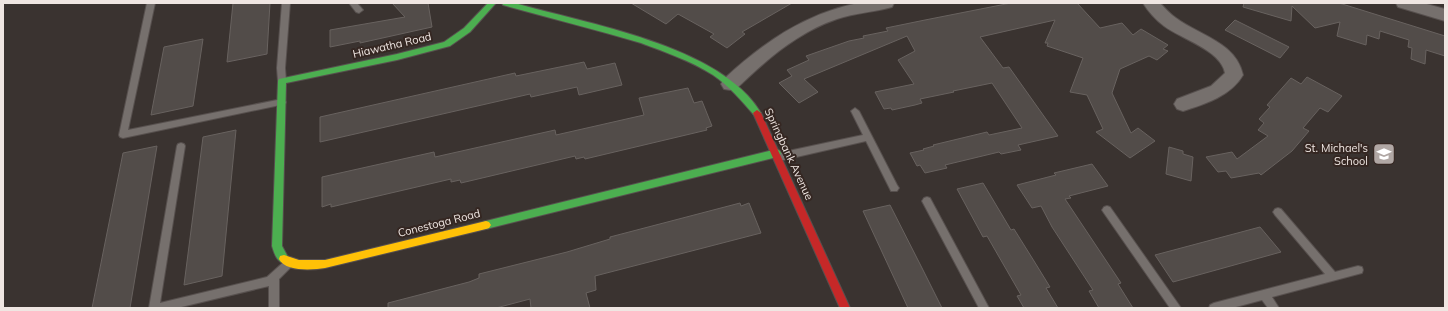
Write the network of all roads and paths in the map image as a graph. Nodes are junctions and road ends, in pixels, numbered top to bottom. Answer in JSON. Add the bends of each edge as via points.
{"nodes":[{"id":1,"x":151,"y":3,"type":"edge"},
{"id":2,"x":286,"y":3,"type":"edge"},
{"id":3,"x":352,"y":3,"type":"edge"},
{"id":4,"x":492,"y":3,"type":"edge"},
{"id":5,"x":506,"y":3,"type":"edge"},
{"id":6,"x":886,"y":3,"type":"edge"},
{"id":7,"x":1151,"y":3,"type":"edge"},
{"id":8,"x":1404,"y":3,"type":"edge"},
{"id":9,"x":359,"y":10,"type":"dead end"},
{"id":10,"x":1445,"y":15,"type":"edge"},
{"id":11,"x":282,"y":81,"type":"junction"},
{"id":12,"x":730,"y":84,"type":"junction"},
{"id":13,"x":282,"y":102,"type":"junction"},
{"id":14,"x":1183,"y":104,"type":"dead end"},
{"id":15,"x":856,"y":111,"type":"dead end"},
{"id":16,"x":868,"y":137,"type":"junction"},
{"id":17,"x":181,"y":146,"type":"dead end"},
{"id":18,"x":778,"y":155,"type":"junction"},
{"id":19,"x":894,"y":188,"type":"dead end"},
{"id":20,"x":927,"y":201,"type":"dead end"},
{"id":21,"x":1107,"y":210,"type":"dead end"},
{"id":22,"x":1278,"y":212,"type":"dead end"},
{"id":23,"x":290,"y":263,"type":"junction"},
{"id":24,"x":1358,"y":270,"type":"dead end"},
{"id":25,"x":274,"y":277,"type":"junction"},
{"id":26,"x":1333,"y":277,"type":"junction"},
{"id":27,"x":1264,"y":295,"type":"junction"},
{"id":28,"x":156,"y":308,"type":"edge"},
{"id":29,"x":274,"y":308,"type":"edge"},
{"id":30,"x":845,"y":308,"type":"edge"},
{"id":31,"x":984,"y":308,"type":"edge"},
{"id":32,"x":1176,"y":308,"type":"edge"},
{"id":33,"x":1214,"y":308,"type":"edge"},
{"id":34,"x":1274,"y":308,"type":"edge"}],
"edges":[{"from":1,"to":13,"type":"lane","via":[[123,135]]},
{"from":2,"to":11,"type":"lane"},
{"from":3,"to":9,"type":"lane"},
{"from":4,"to":11,"type":"street","name":"Hiawatha Road","via":[[467,30],[447,44],[417,53]]},
{"from":5,"to":12,"type":"street","name":"Springbank Avenue","via":[[664,49],[702,65]]},
{"from":6,"to":12,"type":"street","via":[[844,12],[807,25],[760,56]]},
{"from":7,"to":14,"type":"street","via":[[1171,23],[1221,52],[1229,59],[1234,70],[1234,75],[1217,91]]},
{"from":8,"to":10,"type":"street"},
{"from":11,"to":13,"type":"street"},
{"from":12,"to":18,"type":"street","name":"Springbank Avenue","via":[[754,109]]},
{"from":13,"to":23,"type":"street","via":[[277,246],[279,255]]},
{"from":15,"to":16,"type":"lane"},
{"from":16,"to":18,"type":"lane"},
{"from":16,"to":19,"type":"lane"},
{"from":17,"to":28,"type":"lane"},
{"from":18,"to":23,"type":"street","name":"Conestoga Road","via":[[325,264],[310,266]]},
{"from":18,"to":30,"type":"street","name":"Springbank Avenue"},
{"from":20,"to":31,"type":"lane"},
{"from":21,"to":32,"type":"lane"},
{"from":22,"to":26,"type":"lane"},
{"from":23,"to":25,"type":"lane"},
{"from":24,"to":26,"type":"lane"},
{"from":25,"to":28,"type":"lane","via":[[270,281]]},
{"from":25,"to":29,"type":"lane"},
{"from":26,"to":27,"type":"lane"},
{"from":27,"to":33,"type":"lane"},
{"from":27,"to":34,"type":"lane"}]}
